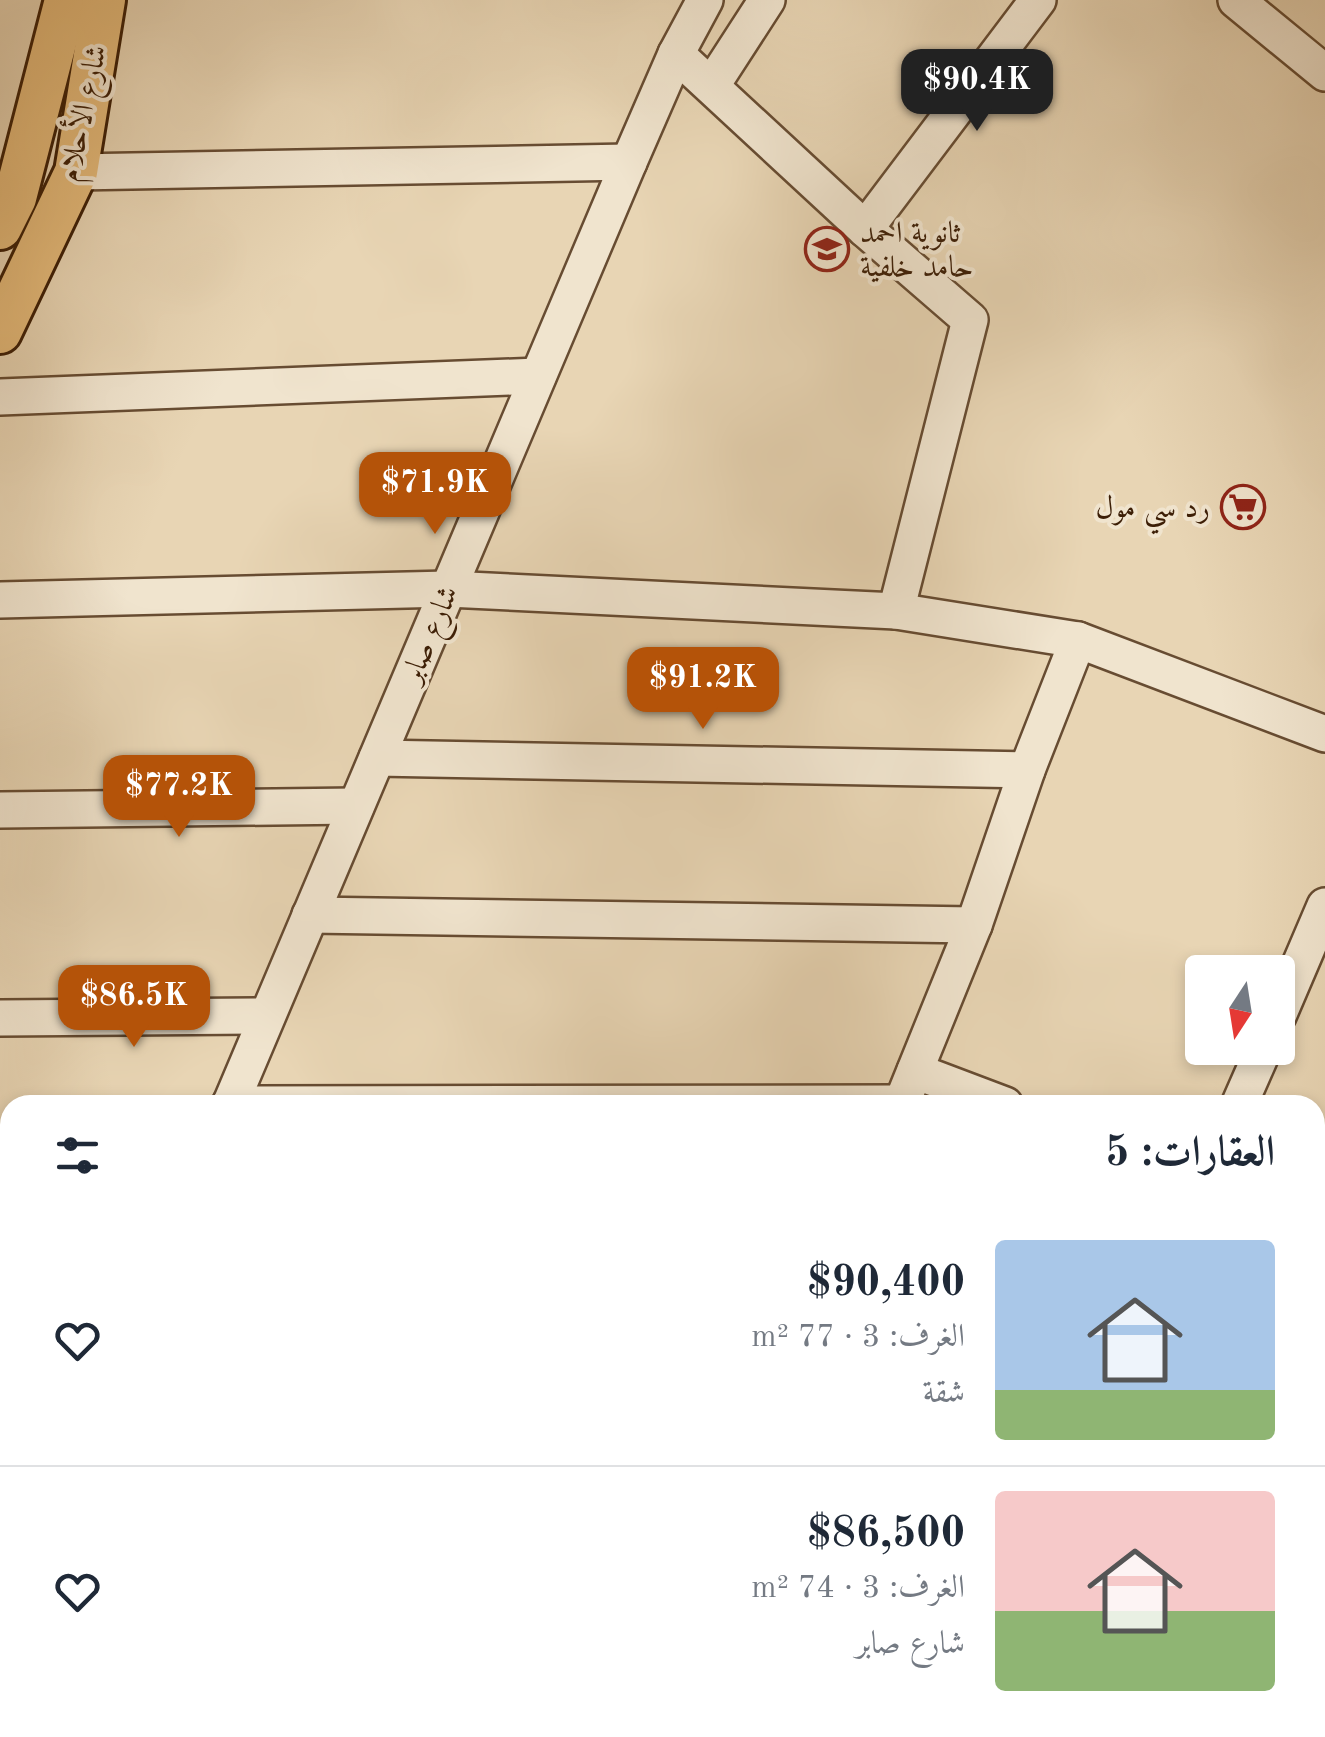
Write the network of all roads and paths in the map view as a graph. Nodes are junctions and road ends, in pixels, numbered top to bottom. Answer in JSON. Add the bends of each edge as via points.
{"nodes":[{"id":1,"x":66,"y":0,"type":"edge"},
{"id":2,"x":104,"y":0,"type":"edge"},
{"id":3,"x":705,"y":0,"type":"edge"},
{"id":4,"x":766,"y":0,"type":"edge"},
{"id":5,"x":1038,"y":0,"type":"edge"},
{"id":6,"x":1236,"y":0,"type":"edge"},
{"id":7,"x":676,"y":54,"type":"junction"},
{"id":8,"x":1325,"y":74,"type":"edge"},
{"id":9,"x":712,"y":85,"type":"junction"},
{"id":10,"x":629,"y":162,"type":"junction"},
{"id":11,"x":76,"y":172,"type":"junction"},
{"id":12,"x":0,"y":228,"type":"edge"},
{"id":13,"x":865,"y":229,"type":"junction"},
{"id":14,"x":0,"y":332,"type":"edge"},
{"id":15,"x":538,"y":376,"type":"junction"},
{"id":16,"x":0,"y":397,"type":"edge"},
{"id":17,"x":448,"y":588,"type":"junction"},
{"id":18,"x":0,"y":600,"type":"edge"},
{"id":19,"x":896,"y":610,"type":"junction"},
{"id":20,"x":1078,"y":640,"type":"junction"},
{"id":21,"x":1325,"y":734,"type":"edge"},
{"id":22,"x":376,"y":758,"type":"junction"},
{"id":23,"x":1027,"y":770,"type":"junction"},
{"id":24,"x":356,"y":806,"type":"junction"},
{"id":25,"x":0,"y":810,"type":"edge"},
{"id":26,"x":1325,"y":906,"type":"edge"},
{"id":27,"x":310,"y":915,"type":"junction"},
{"id":28,"x":974,"y":925,"type":"junction"},
{"id":29,"x":1295,"y":976,"type":"edge"},
{"id":30,"x":267,"y":1016,"type":"junction"},
{"id":31,"x":0,"y":1018,"type":"edge"},
{"id":32,"x":1257,"y":1065,"type":"edge"},
{"id":33,"x":915,"y":1070,"type":"junction"},
{"id":34,"x":234,"y":1095,"type":"edge"},
{"id":35,"x":905,"y":1095,"type":"edge"},
{"id":36,"x":979,"y":1095,"type":"edge"},
{"id":37,"x":1243,"y":1095,"type":"edge"}],
"edges":[{"from":1,"to":12,"type":"main road","name":"شارع الأحلام","via":[[15,198]]},
{"from":2,"to":11,"type":"main road","name":"شارع الأحلام"},
{"from":3,"to":7,"type":"street","name":"شارع صابر"},
{"from":4,"to":9,"type":"street"},
{"from":5,"to":13,"type":"street"},
{"from":6,"to":8,"type":"street"},
{"from":7,"to":9,"type":"street"},
{"from":7,"to":10,"type":"street","name":"شارع صابر"},
{"from":9,"to":13,"type":"street"},
{"from":10,"to":11,"type":"street"},
{"from":10,"to":15,"type":"street","name":"شارع صابر"},
{"from":11,"to":14,"type":"main road","name":"شارع الأحلام"},
{"from":13,"to":19,"type":"street","via":[[970,320]]},
{"from":15,"to":16,"type":"street"},
{"from":15,"to":17,"type":"street","name":"شارع صابر"},
{"from":17,"to":18,"type":"street"},
{"from":17,"to":19,"type":"street"},
{"from":17,"to":22,"type":"street","name":"شارع صابر"},
{"from":19,"to":20,"type":"street"},
{"from":20,"to":21,"type":"street"},
{"from":20,"to":23,"type":"street"},
{"from":22,"to":23,"type":"street"},
{"from":22,"to":24,"type":"street","name":"شارع صابر"},
{"from":23,"to":28,"type":"street"},
{"from":24,"to":25,"type":"street"},
{"from":24,"to":27,"type":"street","name":"شارع صابر"},
{"from":26,"to":29,"type":"street"},
{"from":27,"to":28,"type":"street"},
{"from":27,"to":30,"type":"street","name":"شارع صابر"},
{"from":28,"to":33,"type":"street"},
{"from":30,"to":31,"type":"street"},
{"from":30,"to":34,"type":"street","name":"شارع صابر"},
{"from":32,"to":37,"type":"street"},
{"from":33,"to":35,"type":"street"},
{"from":33,"to":36,"type":"street"}]}
